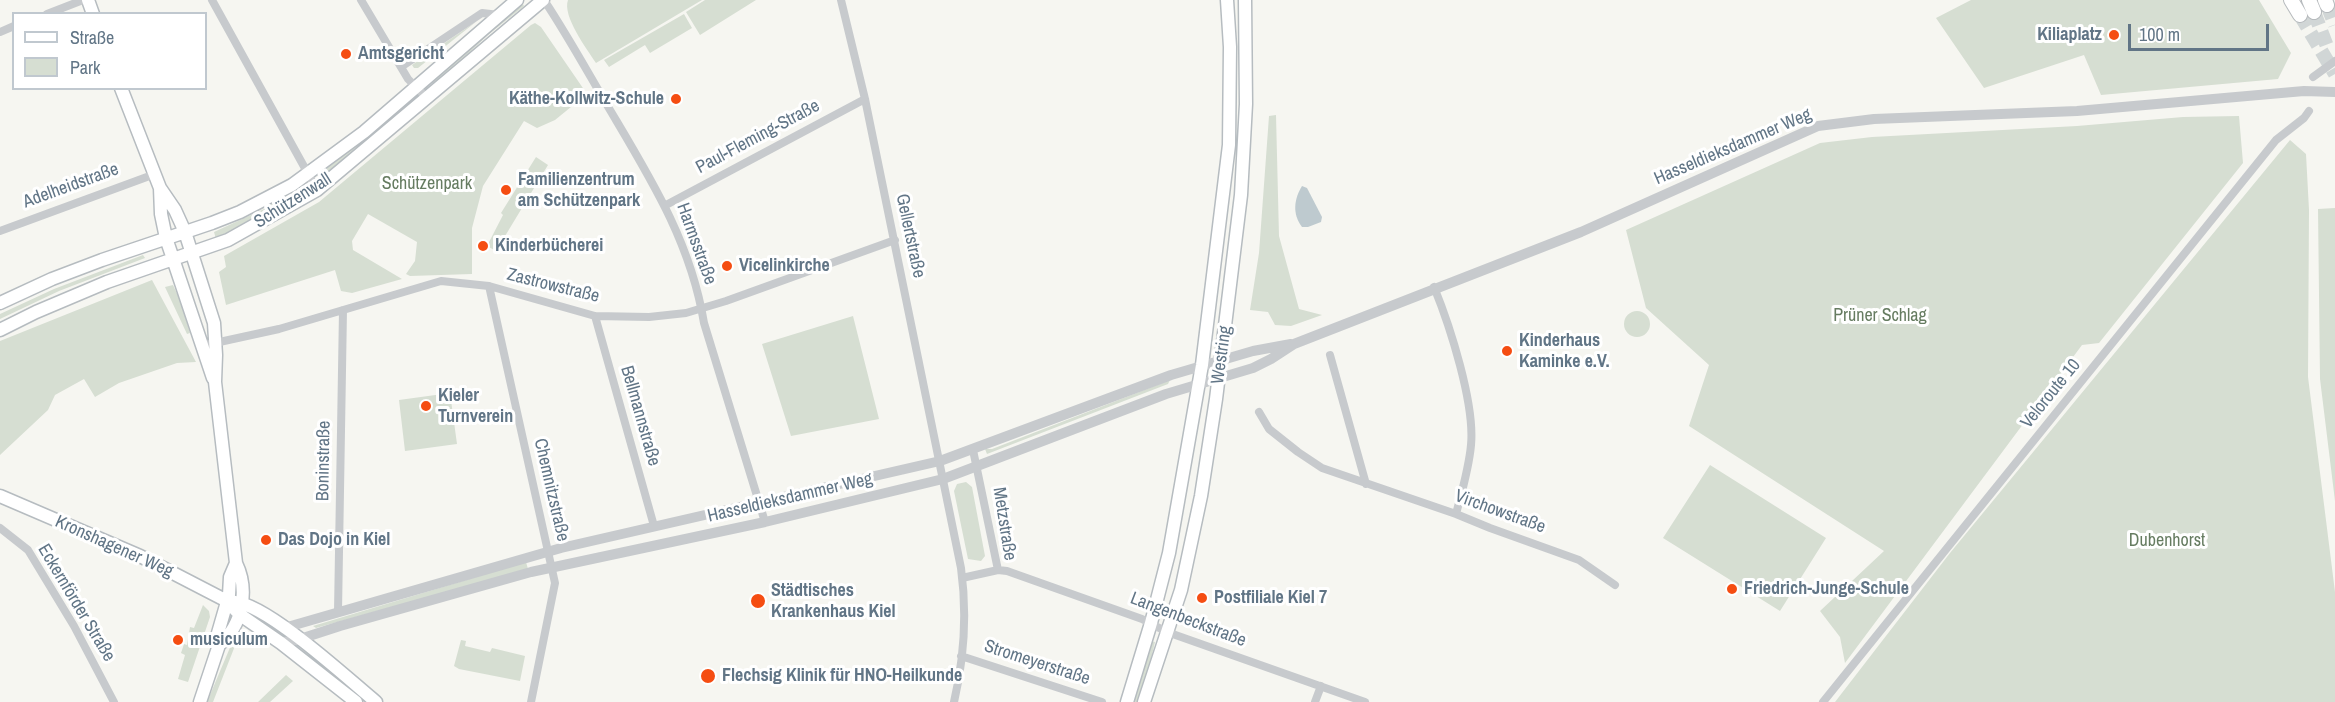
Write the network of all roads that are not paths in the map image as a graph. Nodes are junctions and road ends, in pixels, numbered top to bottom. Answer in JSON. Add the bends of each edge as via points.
{"nodes":[{"id":1,"x":83,"y":0,"type":"edge"},
{"id":2,"x":212,"y":0,"type":"edge"},
{"id":3,"x":361,"y":0,"type":"edge"},
{"id":4,"x":517,"y":0,"type":"edge"},
{"id":5,"x":543,"y":0,"type":"edge"},
{"id":6,"x":841,"y":0,"type":"edge"},
{"id":7,"x":1227,"y":0,"type":"edge"},
{"id":8,"x":1245,"y":0,"type":"edge"},
{"id":9,"x":2290,"y":0,"type":"edge"},
{"id":10,"x":2308,"y":9,"type":"tunnel mouth"},
{"id":11,"x":52,"y":12,"type":"edge"},
{"id":12,"x":499,"y":15,"type":"junction"},
{"id":13,"x":2335,"y":61,"type":"edge"},
{"id":14,"x":401,"y":67,"type":"junction"},
{"id":15,"x":2313,"y":77,"type":"dead end"},
{"id":16,"x":415,"y":86,"type":"junction"},
{"id":17,"x":123,"y":90,"type":"edge"},
{"id":18,"x":2334,"y":92,"type":"edge"},
{"id":19,"x":427,"y":98,"type":"junction"},
{"id":20,"x":865,"y":99,"type":"junction"},
{"id":21,"x":2309,"y":111,"type":"dead end"},
{"id":22,"x":155,"y":174,"type":"junction"},
{"id":23,"x":308,"y":175,"type":"junction"},
{"id":24,"x":160,"y":188,"type":"junction"},
{"id":25,"x":317,"y":190,"type":"junction"},
{"id":26,"x":666,"y":206,"type":"junction"},
{"id":27,"x":0,"y":231,"type":"edge"},
{"id":28,"x":185,"y":232,"type":"junction"},
{"id":29,"x":166,"y":238,"type":"junction"},
{"id":30,"x":895,"y":240,"type":"junction"},
{"id":31,"x":192,"y":252,"type":"junction"},
{"id":32,"x":172,"y":258,"type":"junction"},
{"id":33,"x":489,"y":286,"type":"junction"},
{"id":34,"x":1434,"y":288,"type":"junction"},
{"id":35,"x":0,"y":303,"type":"edge"},
{"id":36,"x":701,"y":308,"type":"junction"},
{"id":37,"x":343,"y":310,"type":"junction"},
{"id":38,"x":595,"y":316,"type":"junction"},
{"id":39,"x":0,"y":330,"type":"edge"},
{"id":40,"x":215,"y":343,"type":"junction"},
{"id":41,"x":1294,"y":344,"type":"junction"},
{"id":42,"x":201,"y":346,"type":"junction"},
{"id":43,"x":1330,"y":355,"type":"dead end"},
{"id":44,"x":1222,"y":360,"type":"junction"},
{"id":45,"x":1202,"y":365,"type":"junction"},
{"id":46,"x":1219,"y":378,"type":"junction"},
{"id":47,"x":214,"y":382,"type":"junction"},
{"id":48,"x":1199,"y":384,"type":"junction"},
{"id":49,"x":1259,"y":412,"type":"dead end"},
{"id":50,"x":973,"y":450,"type":"junction"},
{"id":51,"x":940,"y":461,"type":"junction"},
{"id":52,"x":977,"y":466,"type":"junction"},
{"id":53,"x":943,"y":479,"type":"junction"},
{"id":54,"x":1366,"y":484,"type":"junction"},
{"id":55,"x":0,"y":496,"type":"edge"},
{"id":56,"x":760,"y":502,"type":"junction"},
{"id":57,"x":1456,"y":514,"type":"junction"},
{"id":58,"x":765,"y":522,"type":"junction"},
{"id":59,"x":654,"y":526,"type":"junction"},
{"id":60,"x":0,"y":528,"type":"edge"},
{"id":61,"x":548,"y":551,"type":"junction"},
{"id":62,"x":236,"y":563,"type":"junction"},
{"id":63,"x":552,"y":568,"type":"junction"},
{"id":64,"x":998,"y":570,"type":"junction"},
{"id":65,"x":962,"y":578,"type":"junction"},
{"id":66,"x":1615,"y":585,"type":"dead end"},
{"id":67,"x":227,"y":601,"type":"junction"},
{"id":68,"x":241,"y":608,"type":"junction"},
{"id":69,"x":338,"y":612,"type":"junction"},
{"id":70,"x":1151,"y":623,"type":"junction"},
{"id":71,"x":284,"y":628,"type":"junction"},
{"id":72,"x":1167,"y":632,"type":"junction"},
{"id":73,"x":300,"y":639,"type":"junction"},
{"id":74,"x":280,"y":643,"type":"junction"},
{"id":75,"x":219,"y":645,"type":"junction"},
{"id":76,"x":961,"y":656,"type":"junction"},
{"id":77,"x":1321,"y":686,"type":"junction"},
{"id":78,"x":114,"y":702,"type":"edge"},
{"id":79,"x":200,"y":702,"type":"edge"},
{"id":80,"x":356,"y":702,"type":"edge"},
{"id":81,"x":376,"y":702,"type":"edge"},
{"id":82,"x":531,"y":702,"type":"edge"},
{"id":83,"x":954,"y":702,"type":"edge"},
{"id":84,"x":1102,"y":702,"type":"edge"},
{"id":85,"x":1127,"y":702,"type":"edge"},
{"id":86,"x":1144,"y":702,"type":"edge"},
{"id":87,"x":1315,"y":702,"type":"edge"},
{"id":88,"x":1365,"y":702,"type":"edge"},
{"id":89,"x":1823,"y":702,"type":"edge"}],
"edges":[{"from":1,"to":11,"type":"street"},
{"from":2,"to":23,"type":"street"},
{"from":3,"to":14,"type":"street"},
{"from":4,"to":12,"type":"main road","name":"Schützenwall"},
{"from":5,"to":19,"type":"main road","name":"Schützenwall"},
{"from":5,"to":26,"type":"street","name":"Harmsstraße"},
{"from":6,"to":20,"type":"street","name":"Gellertstraße"},
{"from":7,"to":45,"type":"main road","name":"Westring","via":[[1229,145]]},
{"from":8,"to":44,"type":"main road","name":"Westring","via":[[1246,104],[1241,195]]},
{"from":9,"to":10,"type":"highway"},
{"from":12,"to":14,"type":"street","name":"Schützenwall","via":[[482,13]]},
{"from":12,"to":16,"type":"main road","name":"Schützenwall"},
{"from":13,"to":15,"type":"street"},
{"from":14,"to":16,"type":"street"},
{"from":16,"to":19,"type":"street"},
{"from":16,"to":23,"type":"main road","name":"Schützenwall"},
{"from":17,"to":22,"type":"main road"},
{"from":18,"to":34,"type":"street","name":"Hasseldieksdammer Weg","via":[[2304,91],[2043,114],[1853,120],[1818,126],[1581,232]]},
{"from":19,"to":25,"type":"main road","name":"Schützenwall"},
{"from":20,"to":26,"type":"street","name":"Paul-Fleming-Straße"},
{"from":20,"to":30,"type":"street","name":"Gellertstraße"},
{"from":21,"to":89,"type":"street","name":"Veloroute 10","via":[[2276,140]]},
{"from":22,"to":24,"type":"main road"},
{"from":22,"to":27,"type":"street","name":"Adelheidstraße"},
{"from":23,"to":25,"type":"street"},
{"from":23,"to":28,"type":"main road","name":"Schützenwall","via":[[240,212]]},
{"from":24,"to":28,"type":"main road"},
{"from":24,"to":29,"type":"main road"},
{"from":25,"to":31,"type":"main road","name":"Schützenwall","via":[[228,240]]},
{"from":26,"to":36,"type":"street","name":"Harmsstraße"},
{"from":28,"to":29,"type":"main road","name":"Schützenwall"},
{"from":28,"to":31,"type":"main road"},
{"from":29,"to":32,"type":"main road"},
{"from":29,"to":35,"type":"main road","name":"Schützenwall","via":[[52,279]]},
{"from":30,"to":36,"type":"street","name":"Zastrowstraße"},
{"from":30,"to":51,"type":"street","name":"Gellertstraße"},
{"from":31,"to":32,"type":"main road","name":"Schützenwall"},
{"from":31,"to":40,"type":"main road","via":[[214,323]]},
{"from":32,"to":39,"type":"main road","name":"Schützenwall","via":[[72,296]]},
{"from":32,"to":42,"type":"main road"},
{"from":33,"to":37,"type":"street","name":"Zastrowstraße","via":[[441,280]]},
{"from":33,"to":38,"type":"street","name":"Zastrowstraße"},
{"from":33,"to":61,"type":"street","name":"Chemnitzstraße"},
{"from":34,"to":41,"type":"street","name":"Hasseldieksdammer Weg"},
{"from":34,"to":57,"type":"street","via":[[1464,384],[1471,432]]},
{"from":36,"to":38,"type":"street","name":"Zastrowstraße","via":[[649,317]]},
{"from":36,"to":56,"type":"street","name":"Harmsstraße"},
{"from":37,"to":40,"type":"street","name":"Zastrowstraße"},
{"from":37,"to":69,"type":"street","name":"Boninstraße"},
{"from":38,"to":59,"type":"street","name":"Bellmannstraße"},
{"from":40,"to":42,"type":"street","name":"Zastrowstraße"},
{"from":40,"to":47,"type":"main road"},
{"from":41,"to":44,"type":"street","name":"Hasseldieksdammer Weg"},
{"from":41,"to":46,"type":"street","name":"Hasseldieksdammer Weg","via":[[1260,365]]},
{"from":42,"to":47,"type":"main road"},
{"from":43,"to":54,"type":"street"},
{"from":44,"to":45,"type":"street","name":"Hasseldieksdammer Weg"},
{"from":44,"to":46,"type":"main road","name":"Westring"},
{"from":45,"to":48,"type":"main road","name":"Westring"},
{"from":45,"to":50,"type":"street","name":"Hasseldieksdammer Weg"},
{"from":46,"to":48,"type":"street","name":"Hasseldieksdammer Weg"},
{"from":46,"to":72,"type":"main road","name":"Westring","via":[[1194,532]]},
{"from":47,"to":62,"type":"main road"},
{"from":48,"to":52,"type":"street","name":"Hasseldieksdammer Weg"},
{"from":48,"to":70,"type":"main road","name":"Westring","via":[[1169,553]]},
{"from":49,"to":54,"type":"street","name":"Virchowstraße","via":[[1269,429],[1298,452],[1322,468]]},
{"from":50,"to":51,"type":"street","name":"Hasseldieksdammer Weg"},
{"from":50,"to":52,"type":"street","name":"Metzstraße"},
{"from":51,"to":53,"type":"street","name":"Gellertstraße"},
{"from":51,"to":56,"type":"street","name":"Hasseldieksdammer Weg"},
{"from":52,"to":53,"type":"street","name":"Hasseldieksdammer Weg"},
{"from":52,"to":64,"type":"street","name":"Metzstraße"},
{"from":53,"to":58,"type":"street","name":"Hasseldieksdammer Weg"},
{"from":53,"to":65,"type":"street"},
{"from":54,"to":57,"type":"street","name":"Virchowstraße"},
{"from":55,"to":67,"type":"main road","name":"Kronshagener Weg","via":[[140,556]]},
{"from":56,"to":58,"type":"street","name":"Harmsstraße"},
{"from":56,"to":59,"type":"street","name":"Hasseldieksdammer Weg"},
{"from":57,"to":66,"type":"street","name":"Virchowstraße","via":[[1579,560]]},
{"from":58,"to":63,"type":"street","name":"Hasseldieksdammer Weg"},
{"from":59,"to":61,"type":"street","name":"Hasseldieksdammer Weg"},
{"from":60,"to":78,"type":"street","name":"Eckernförder Straße","via":[[28,550]]},
{"from":61,"to":63,"type":"street","name":"Chemnitzstraße"},
{"from":61,"to":69,"type":"street","name":"Hasseldieksdammer Weg"},
{"from":62,"to":67,"type":"main road"},
{"from":62,"to":68,"type":"main road","via":[[243,577]]},
{"from":63,"to":73,"type":"street","name":"Hasseldieksdammer Weg"},
{"from":63,"to":82,"type":"street","name":"Chemnitzstraße","via":[[555,583]]},
{"from":64,"to":65,"type":"street","name":"Metzstraße"},
{"from":64,"to":70,"type":"street","name":"Langenbeckstraße"},
{"from":65,"to":76,"type":"street"},
{"from":67,"to":68,"type":"main road","name":"Kronshagener Weg"},
{"from":67,"to":75,"type":"main road","via":[[218,633]]},
{"from":68,"to":71,"type":"main road","name":"Kronshagener Weg"},
{"from":68,"to":74,"type":"main road","name":"Kronshagener Weg"},
{"from":68,"to":75,"type":"main road","via":[[228,638]]},
{"from":69,"to":71,"type":"street","name":"Hasseldieksdammer Weg"},
{"from":70,"to":72,"type":"street","name":"Langenbeckstraße"},
{"from":70,"to":85,"type":"main road","name":"Westring"},
{"from":71,"to":73,"type":"main road","name":"Kronshagener Weg"},
{"from":72,"to":77,"type":"street","name":"Langenbeckstraße"},
{"from":72,"to":86,"type":"main road","name":"Westring"},
{"from":73,"to":74,"type":"street","name":"Hasseldieksdammer Weg"},
{"from":73,"to":81,"type":"main road","name":"Kronshagener Weg"},
{"from":74,"to":80,"type":"main road","name":"Kronshagener Weg"},
{"from":75,"to":79,"type":"main road"},
{"from":76,"to":83,"type":"street"},
{"from":76,"to":84,"type":"street","name":"Stromeyerstraße"},
{"from":77,"to":87,"type":"street"},
{"from":77,"to":88,"type":"street","name":"Langenbeckstraße"}]}
